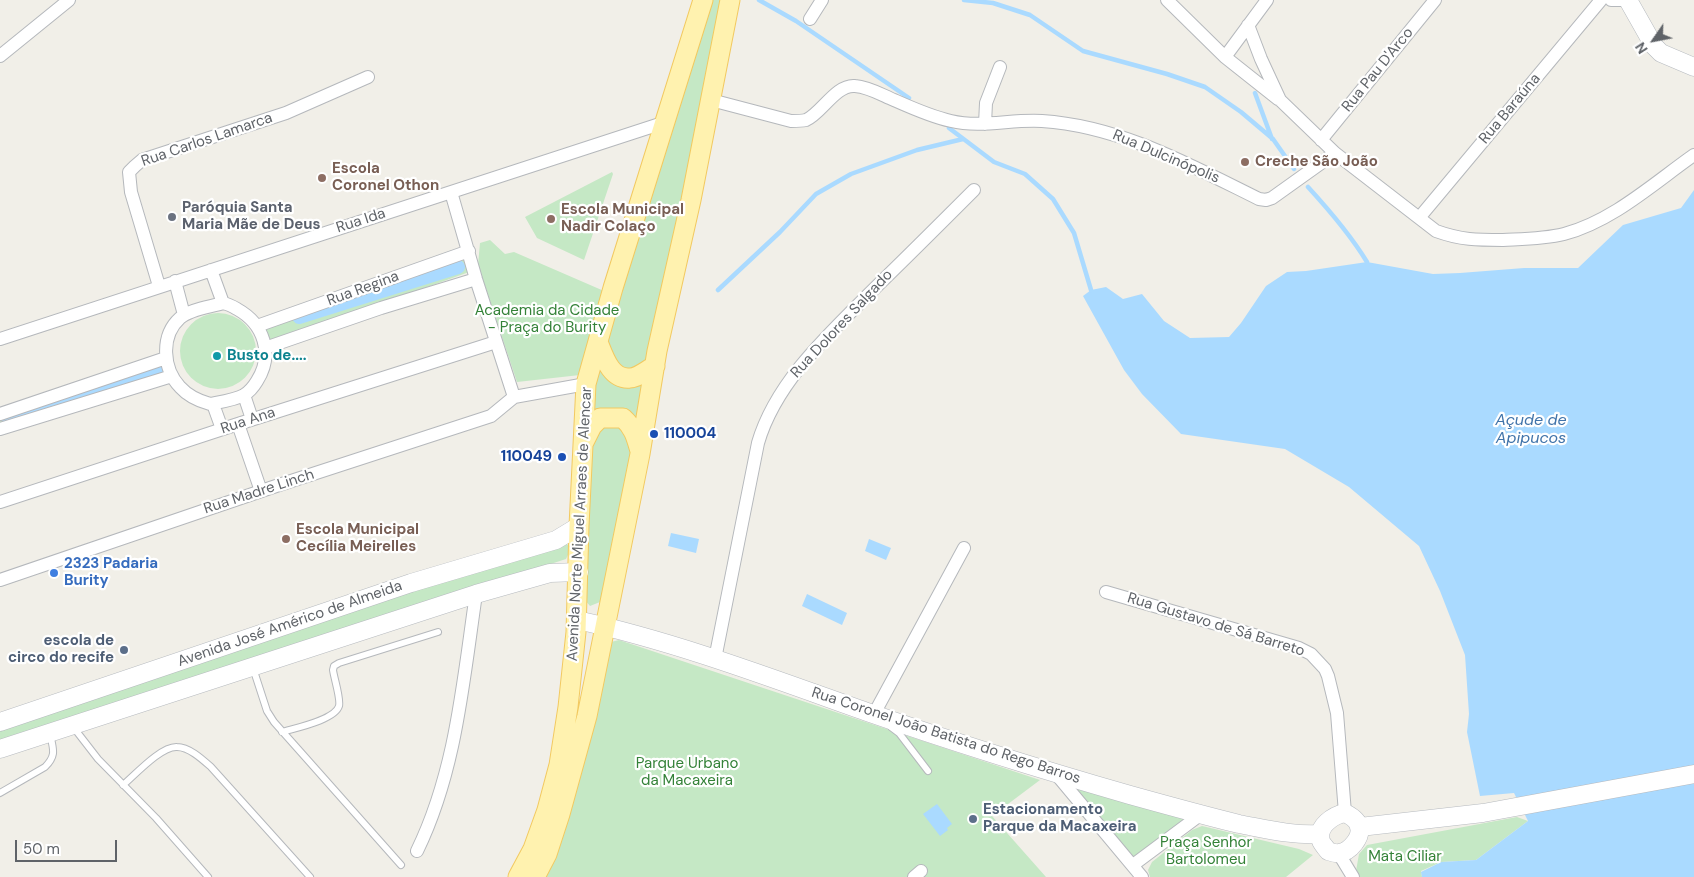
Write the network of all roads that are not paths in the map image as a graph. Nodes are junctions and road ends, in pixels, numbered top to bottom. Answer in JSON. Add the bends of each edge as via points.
{"nodes":[{"id":1,"x":69,"y":0,"type":"edge"},
{"id":2,"x":703,"y":0,"type":"edge"},
{"id":3,"x":730,"y":0,"type":"edge"},
{"id":4,"x":822,"y":0,"type":"edge"},
{"id":5,"x":1167,"y":0,"type":"edge"},
{"id":6,"x":1267,"y":0,"type":"edge"},
{"id":7,"x":1435,"y":0,"type":"edge"},
{"id":8,"x":1601,"y":0,"type":"edge"},
{"id":9,"x":1611,"y":0,"type":"edge"},
{"id":10,"x":1627,"y":0,"type":"edge"},
{"id":11,"x":810,"y":19,"type":"dead end"},
{"id":12,"x":1248,"y":25,"type":"junction"},
{"id":13,"x":0,"y":56,"type":"edge"},
{"id":14,"x":1225,"y":57,"type":"junction"},
{"id":15,"x":1000,"y":67,"type":"dead end"},
{"id":16,"x":1694,"y":68,"type":"edge"},
{"id":17,"x":368,"y":78,"type":"dead end"},
{"id":18,"x":712,"y":100,"type":"junction"},
{"id":19,"x":1280,"y":100,"type":"junction"},
{"id":20,"x":666,"y":122,"type":"junction"},
{"id":21,"x":985,"y":124,"type":"junction"},
{"id":22,"x":1321,"y":140,"type":"junction"},
{"id":23,"x":1335,"y":153,"type":"junction"},
{"id":24,"x":1694,"y":155,"type":"edge"},
{"id":25,"x":974,"y":190,"type":"dead end"},
{"id":26,"x":451,"y":192,"type":"junction"},
{"id":27,"x":1419,"y":218,"type":"junction"},
{"id":28,"x":469,"y":251,"type":"junction"},
{"id":29,"x":211,"y":270,"type":"junction"},
{"id":30,"x":476,"y":279,"type":"junction"},
{"id":31,"x":175,"y":281,"type":"junction"},
{"id":32,"x":160,"y":286,"type":"junction"},
{"id":33,"x":223,"y":303,"type":"junction"},
{"id":34,"x":184,"y":314,"type":"junction"},
{"id":35,"x":257,"y":326,"type":"junction"},
{"id":36,"x":0,"y":339,"type":"edge"},
{"id":37,"x":496,"y":342,"type":"junction"},
{"id":38,"x":598,"y":342,"type":"junction"},
{"id":39,"x":266,"y":348,"type":"junction"},
{"id":40,"x":166,"y":358,"type":"junction"},
{"id":41,"x":655,"y":366,"type":"junction"},
{"id":42,"x":172,"y":376,"type":"junction"},
{"id":43,"x":586,"y":384,"type":"junction"},
{"id":44,"x":244,"y":395,"type":"junction"},
{"id":45,"x":514,"y":397,"type":"junction"},
{"id":46,"x":214,"y":404,"type":"junction"},
{"id":47,"x":0,"y":414,"type":"edge"},
{"id":48,"x":252,"y":419,"type":"junction"},
{"id":49,"x":238,"y":424,"type":"junction"},
{"id":50,"x":0,"y":429,"type":"edge"},
{"id":51,"x":222,"y":429,"type":"junction"},
{"id":52,"x":584,"y":443,"type":"junction"},
{"id":53,"x":640,"y":454,"type":"junction"},
{"id":54,"x":260,"y":491,"type":"junction"},
{"id":55,"x":0,"y":502,"type":"edge"},
{"id":56,"x":579,"y":526,"type":"junction"},
{"id":57,"x":964,"y":548,"type":"dead end"},
{"id":58,"x":579,"y":572,"type":"junction"},
{"id":59,"x":0,"y":580,"type":"edge"},
{"id":60,"x":1106,"y":592,"type":"dead end"},
{"id":61,"x":476,"y":594,"type":"junction"},
{"id":62,"x":577,"y":620,"type":"junction"},
{"id":63,"x":606,"y":627,"type":"junction"},
{"id":64,"x":438,"y":632,"type":"dead end"},
{"id":65,"x":716,"y":659,"type":"junction"},
{"id":66,"x":253,"y":667,"type":"junction"},
{"id":67,"x":874,"y":714,"type":"junction"},
{"id":68,"x":0,"y":722,"type":"edge"},
{"id":69,"x":72,"y":725,"type":"junction"},
{"id":70,"x":282,"y":732,"type":"junction"},
{"id":71,"x":50,"y":733,"type":"junction"},
{"id":72,"x":0,"y":749,"type":"edge"},
{"id":73,"x":928,"y":770,"type":"dead end"},
{"id":74,"x":1056,"y":774,"type":"junction"},
{"id":75,"x":1694,"y":774,"type":"edge"},
{"id":76,"x":122,"y":785,"type":"junction"},
{"id":77,"x":0,"y":793,"type":"edge"},
{"id":78,"x":1345,"y":813,"type":"junction"},
{"id":79,"x":1200,"y":815,"type":"junction"},
{"id":80,"x":1360,"y":827,"type":"junction"},
{"id":81,"x":1320,"y":834,"type":"junction"},
{"id":82,"x":417,"y":851,"type":"dead end"},
{"id":83,"x":1339,"y":854,"type":"junction"},
{"id":84,"x":401,"y":865,"type":"dead end"},
{"id":85,"x":1133,"y":865,"type":"junction"},
{"id":86,"x":208,"y":877,"type":"edge"},
{"id":87,"x":310,"y":877,"type":"edge"},
{"id":88,"x":518,"y":877,"type":"edge"},
{"id":89,"x":535,"y":877,"type":"edge"},
{"id":90,"x":1142,"y":877,"type":"edge"},
{"id":91,"x":1353,"y":877,"type":"edge"}],
"edges":[{"from":1,"to":13,"type":"street"},
{"from":2,"to":20,"type":"main road","name":"Avenida Norte Miguel Arraes de Alencar"},
{"from":3,"to":18,"type":"main road","name":"Avenida Norte Miguel Arraes de Alencar"},
{"from":4,"to":11,"type":"street"},
{"from":5,"to":14,"type":"street"},
{"from":6,"to":12,"type":"street"},
{"from":7,"to":22,"type":"street","name":"Rua Pau D'Arco"},
{"from":8,"to":27,"type":"street","name":"Rua Baraúna"},
{"from":9,"to":10,"type":"street"},
{"from":10,"to":16,"type":"street","via":[[1654,46],[1661,53]]},
{"from":12,"to":14,"type":"street"},
{"from":12,"to":19,"type":"street"},
{"from":14,"to":19,"type":"street"},
{"from":15,"to":21,"type":"street","via":[[986,103]]},
{"from":17,"to":32,"type":"street","name":"Rua Carlos Lamarca","via":[[293,110],[142,160],[129,172],[131,192]]},
{"from":18,"to":21,"type":"street","name":"Rua Dulcinópolis","via":[[801,120],[853,85],[951,121]]},
{"from":18,"to":41,"type":"main road","name":"Avenida Norte Miguel Arraes de Alencar"},
{"from":19,"to":22,"type":"street"},
{"from":20,"to":26,"type":"street","name":"Rua Ida"},
{"from":20,"to":38,"type":"main road","name":"Avenida Norte Miguel Arraes de Alencar"},
{"from":21,"to":23,"type":"street","name":"Rua Dulcinópolis","via":[[1042,121],[1114,134],[1266,200]]},
{"from":22,"to":23,"type":"street"},
{"from":23,"to":27,"type":"street"},
{"from":24,"to":27,"type":"street","via":[[1632,200],[1598,220],[1564,234],[1528,240],[1466,240],[1436,231]]},
{"from":25,"to":65,"type":"street","name":"Rua Dolores Salgado","via":[[840,323],[790,379],[772,407],[758,443]]},
{"from":26,"to":28,"type":"street"},
{"from":26,"to":29,"type":"street","name":"Rua Ida"},
{"from":28,"to":30,"type":"street"},
{"from":28,"to":35,"type":"street","name":"Rua Regina"},
{"from":29,"to":31,"type":"street","name":"Rua Ida"},
{"from":29,"to":33,"type":"street"},
{"from":30,"to":37,"type":"street"},
{"from":30,"to":39,"type":"street","name":"Rua Regina"},
{"from":31,"to":32,"type":"street","name":"Rua Ida"},
{"from":31,"to":34,"type":"street"},
{"from":32,"to":36,"type":"street","name":"Rua Ida"},
{"from":33,"to":34,"type":"street"},
{"from":33,"to":35,"type":"street","via":[[247,314]]},
{"from":34,"to":40,"type":"street","via":[[173,326],[166,342]]},
{"from":35,"to":39,"type":"street"},
{"from":37,"to":45,"type":"street"},
{"from":37,"to":48,"type":"street","name":"Rua Ana"},
{"from":38,"to":41,"type":"main road","via":[[612,371],[621,377],[632,379]]},
{"from":38,"to":43,"type":"main road","name":"Avenida Norte Miguel Arraes de Alencar"},
{"from":39,"to":44,"type":"street","via":[[262,373]]},
{"from":40,"to":42,"type":"street"},
{"from":40,"to":47,"type":"street"},
{"from":41,"to":53,"type":"main road","name":"Avenida Norte Miguel Arraes de Alencar"},
{"from":42,"to":46,"type":"street","via":[[191,396]]},
{"from":42,"to":50,"type":"street"},
{"from":43,"to":45,"type":"street"},
{"from":43,"to":52,"type":"main road","name":"Avenida Norte Miguel Arraes de Alencar"},
{"from":44,"to":46,"type":"street"},
{"from":44,"to":48,"type":"street"},
{"from":45,"to":54,"type":"street","name":"Rua Madre Linch","via":[[491,416]]},
{"from":46,"to":51,"type":"street"},
{"from":48,"to":49,"type":"street","name":"Rua Ana"},
{"from":49,"to":51,"type":"street","name":"Rua Ana"},
{"from":49,"to":54,"type":"street"},
{"from":51,"to":55,"type":"street","name":"Rua Ana"},
{"from":52,"to":53,"type":"main road","via":[[600,418],[623,418],[636,433]]},
{"from":52,"to":56,"type":"main road","name":"Avenida Norte Miguel Arraes de Alencar"},
{"from":53,"to":63,"type":"main road","name":"Avenida Norte Miguel Arraes de Alencar"},
{"from":54,"to":59,"type":"street","name":"Rua Madre Linch"},
{"from":56,"to":58,"type":"main road","name":"Avenida Norte Miguel Arraes de Alencar"},
{"from":56,"to":68,"type":"street","name":"Avenida José Américo de Almeida","via":[[556,540],[411,584]]},
{"from":57,"to":67,"type":"street"},
{"from":58,"to":61,"type":"street","name":"Avenida José Américo de Almeida","via":[[550,573]]},
{"from":58,"to":62,"type":"main road","name":"Avenida Norte Miguel Arraes de Alencar"},
{"from":60,"to":78,"type":"street","name":"Rua Gustavo de Sá Barreto","via":[[1311,654],[1325,669],[1337,713]]},
{"from":61,"to":66,"type":"street","name":"Avenida José Américo de Almeida"},
{"from":61,"to":82,"type":"street","via":[[455,738],[438,802]]},
{"from":62,"to":63,"type":"street","name":"Rua Coronel João Batista do Rego Barros"},
{"from":62,"to":88,"type":"main road","name":"Avenida Norte Miguel Arraes de Alencar","via":[[559,765],[547,810]]},
{"from":63,"to":65,"type":"street","name":"Rua Coronel João Batista do Rego Barros"},
{"from":63,"to":89,"type":"main road","name":"Avenida Norte Miguel Arraes de Alencar","via":[[587,716],[560,814],[547,854]]},
{"from":64,"to":70,"type":"lane","via":[[334,666],[340,704],[335,712]]},
{"from":65,"to":67,"type":"street","name":"Rua Coronel João Batista do Rego Barros"},
{"from":66,"to":69,"type":"street","name":"Avenida José Américo de Almeida"},
{"from":66,"to":70,"type":"lane","via":[[267,711]]},
{"from":67,"to":73,"type":"lane","via":[[899,733]]},
{"from":67,"to":74,"type":"street","name":"Rua Coronel João Batista do Rego Barros"},
{"from":69,"to":71,"type":"street","name":"Avenida José Américo de Almeida"},
{"from":69,"to":76,"type":"lane"},
{"from":70,"to":84,"type":"lane"},
{"from":71,"to":72,"type":"street","name":"Avenida José Américo de Almeida"},
{"from":71,"to":77,"type":"lane","via":[[54,752],[50,761]]},
{"from":74,"to":79,"type":"street","name":"Rua Coronel João Batista do Rego Barros"},
{"from":74,"to":85,"type":"street"},
{"from":75,"to":80,"type":"street","via":[[1483,813]]},
{"from":76,"to":86,"type":"lane"},
{"from":76,"to":87,"type":"lane","via":[[165,750],[179,746],[211,767]]},
{"from":78,"to":80,"type":"street"},
{"from":78,"to":81,"type":"street","via":[[1330,819]]},
{"from":79,"to":81,"type":"street","name":"Rua Coronel João Batista do Rego Barros","via":[[1299,835]]},
{"from":79,"to":85,"type":"street"},
{"from":80,"to":83,"type":"street","via":[[1359,835],[1349,850]]},
{"from":81,"to":83,"type":"street","via":[[1328,851]]},
{"from":83,"to":91,"type":"street"},
{"from":85,"to":90,"type":"street"}]}
